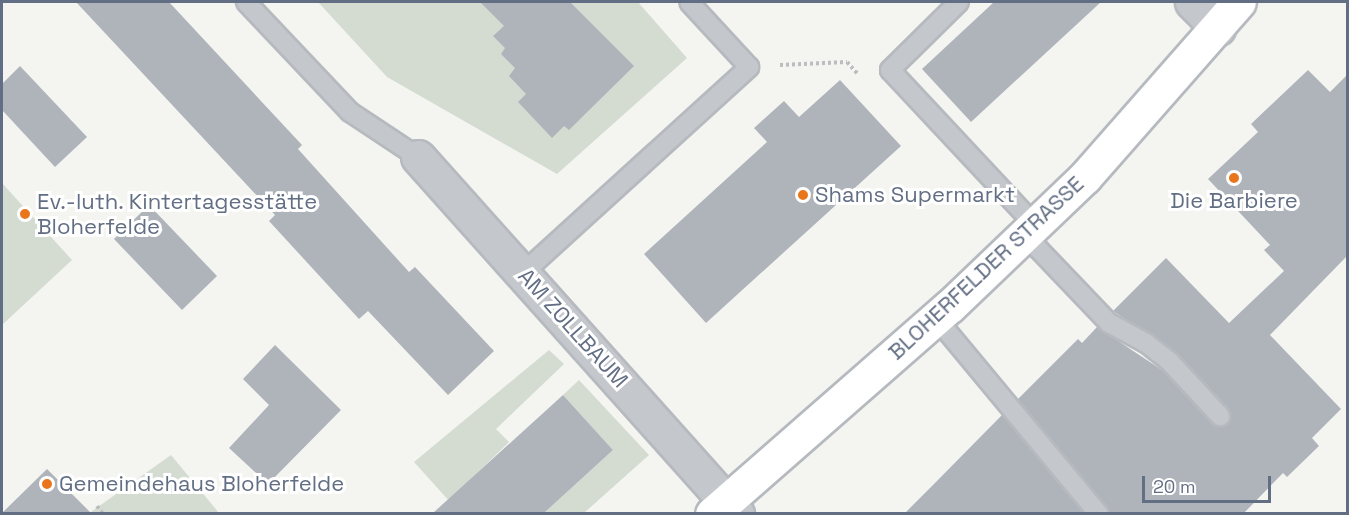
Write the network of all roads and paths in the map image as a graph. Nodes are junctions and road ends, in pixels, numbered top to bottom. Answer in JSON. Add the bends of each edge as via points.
{"nodes":[{"id":1,"x":246,"y":2,"type":"edge"},
{"id":2,"x":689,"y":2,"type":"edge"},
{"id":3,"x":959,"y":2,"type":"edge"},
{"id":4,"x":1192,"y":2,"type":"edge"},
{"id":5,"x":1239,"y":2,"type":"edge"},
{"id":6,"x":1218,"y":28,"type":"junction"},
{"id":7,"x":749,"y":67,"type":"junction"},
{"id":8,"x":862,"y":78,"type":"dead end"},
{"id":9,"x":418,"y":157,"type":"joint"},
{"id":10,"x":1030,"y":230,"type":"junction"},
{"id":11,"x":523,"y":273,"type":"junction"},
{"id":12,"x":936,"y":318,"type":"junction"},
{"id":13,"x":1220,"y":416,"type":"dead end"},
{"id":14,"x":97,"y":506,"type":"dead end"},
{"id":15,"x":726,"y":509,"type":"edge"},
{"id":16,"x":103,"y":513,"type":"edge"},
{"id":17,"x":1099,"y":513,"type":"edge"}],
"edges":[{"from":1,"to":9,"type":"lane","via":[[350,112]]},
{"from":2,"to":7,"type":"lane"},
{"from":3,"to":10,"type":"lane","via":[[890,70]]},
{"from":4,"to":6,"type":"street"},
{"from":5,"to":6,"type":"street","name":"BLOHERFELDER STRASSE"},
{"from":6,"to":10,"type":"street","name":"BLOHERFELDER STRASSE","via":[[1085,177]]},
{"from":7,"to":8,"type":"path","via":[[847,62]]},
{"from":7,"to":11,"type":"lane"},
{"from":9,"to":11,"type":"street","name":"AM ZOLLBAUM"},
{"from":10,"to":12,"type":"street","name":"BLOHERFELDER STRASSE"},
{"from":10,"to":13,"type":"lane","via":[[1109,323],[1162,356]]},
{"from":11,"to":15,"type":"street","name":"AM ZOLLBAUM"},
{"from":12,"to":15,"type":"street","name":"BLOHERFELDER STRASSE"},
{"from":12,"to":17,"type":"lane"},
{"from":14,"to":16,"type":"path"}]}
